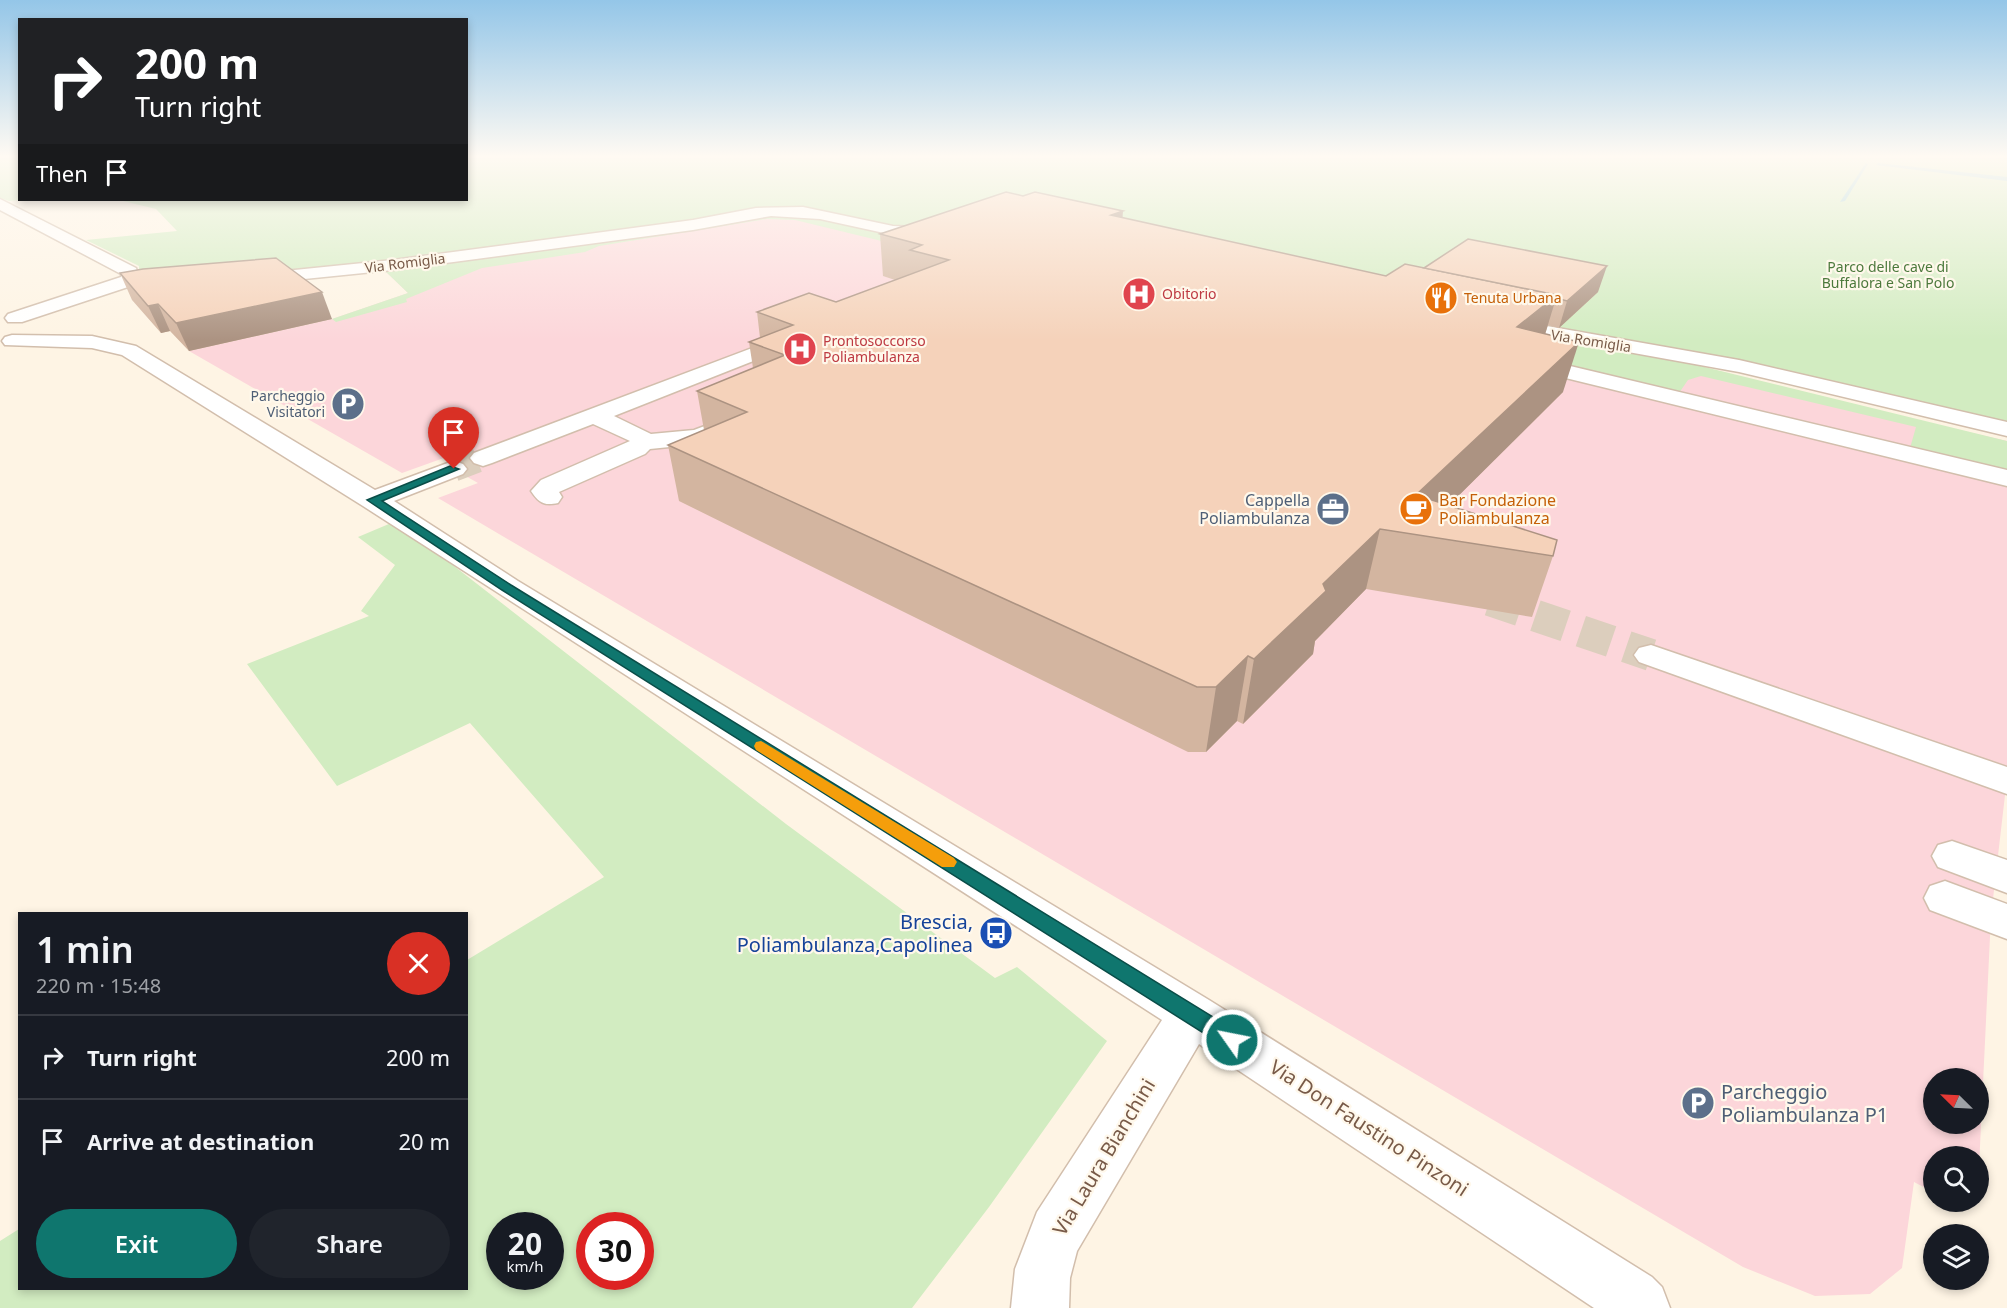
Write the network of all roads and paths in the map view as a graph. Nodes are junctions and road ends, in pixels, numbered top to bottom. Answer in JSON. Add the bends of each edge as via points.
{"nodes":[{"id":1,"x":27,"y":218,"type":"edge"},
{"id":2,"x":722,"y":218,"type":"edge"},
{"id":3,"x":836,"y":218,"type":"edge"},
{"id":4,"x":958,"y":231,"type":"edge"},
{"id":5,"x":232,"y":281,"type":"edge"},
{"id":6,"x":136,"y":284,"type":"junction"},
{"id":7,"x":186,"y":285,"type":"edge"},
{"id":8,"x":75,"y":319,"type":"junction"},
{"id":9,"x":8,"y":320,"type":"edge"},
{"id":10,"x":1490,"y":322,"type":"edge"},
{"id":11,"x":814,"y":330,"type":"edge"},
{"id":12,"x":6,"y":341,"type":"edge"},
{"id":13,"x":129,"y":350,"type":"junction"},
{"id":14,"x":1545,"y":366,"type":"edge"},
{"id":15,"x":685,"y":380,"type":"junction"},
{"id":16,"x":714,"y":392,"type":"edge"},
{"id":17,"x":594,"y":415,"type":"junction"},
{"id":18,"x":751,"y":415,"type":"edge"},
{"id":19,"x":2007,"y":429,"type":"edge"},
{"id":20,"x":643,"y":442,"type":"junction"},
{"id":21,"x":483,"y":458,"type":"tunnel mouth"},
{"id":22,"x":447,"y":464,"type":"tunnel mouth"},
{"id":23,"x":2007,"y":478,"type":"edge"},
{"id":24,"x":549,"y":497,"type":"dead end"},
{"id":25,"x":373,"y":500,"type":"junction"},
{"id":26,"x":1651,"y":655,"type":"tunnel mouth"},
{"id":27,"x":2007,"y":781,"type":"edge"},
{"id":28,"x":1952,"y":856,"type":"dead end"},
{"id":29,"x":2007,"y":877,"type":"edge"},
{"id":30,"x":1945,"y":898,"type":"dead end"},
{"id":31,"x":2007,"y":922,"type":"edge"},
{"id":32,"x":1192,"y":1014,"type":"junction"},
{"id":33,"x":1642,"y":1305,"type":"edge"},
{"id":34,"x":1040,"y":1308,"type":"edge"}],
"edges":[{"from":1,"to":6,"type":"street","via":[[130,272]]},
{"from":2,"to":5,"type":"street","name":"Via Romiglia","via":[[393,265]]},
{"from":3,"to":4,"type":"street","name":"Via Romiglia","via":[[904,233]]},
{"from":6,"to":7,"type":"street"},
{"from":6,"to":8,"type":"street"},
{"from":6,"to":9,"type":"street"},
{"from":8,"to":9,"type":"street","via":[[43,313]]},
{"from":8,"to":12,"type":"street","via":[[56,331]]},
{"from":8,"to":13,"type":"street","name":"Via Don Faustino Pinzoni","via":[[107,332]]},
{"from":10,"to":19,"type":"street","name":"Via Romiglia","via":[[1739,366]]},
{"from":11,"to":15,"type":"street"},
{"from":12,"to":13,"type":"street","name":"Via Don Faustino Pinzoni","via":[[92,342]]},
{"from":13,"to":25,"type":"street","name":"Via Don Faustino Pinzoni"},
{"from":14,"to":23,"type":"street"},
{"from":15,"to":16,"type":"street"},
{"from":15,"to":17,"type":"street"},
{"from":17,"to":20,"type":"street","via":[[641,436]]},
{"from":17,"to":21,"type":"street"},
{"from":18,"to":20,"type":"street","via":[[699,437]]},
{"from":20,"to":24,"type":"street","via":[[636,449],[550,486],[544,491]]},
{"from":22,"to":25,"type":"street"},
{"from":25,"to":32,"type":"street","name":"Via Don Faustino Pinzoni"},
{"from":26,"to":27,"type":"street"},
{"from":28,"to":29,"type":"street"},
{"from":30,"to":31,"type":"street"},
{"from":32,"to":33,"type":"street","name":"Via Don Faustino Pinzoni"},
{"from":32,"to":34,"type":"street","name":"Via Laura Bianchini","via":[[1057,1232],[1045,1256]]}]}
